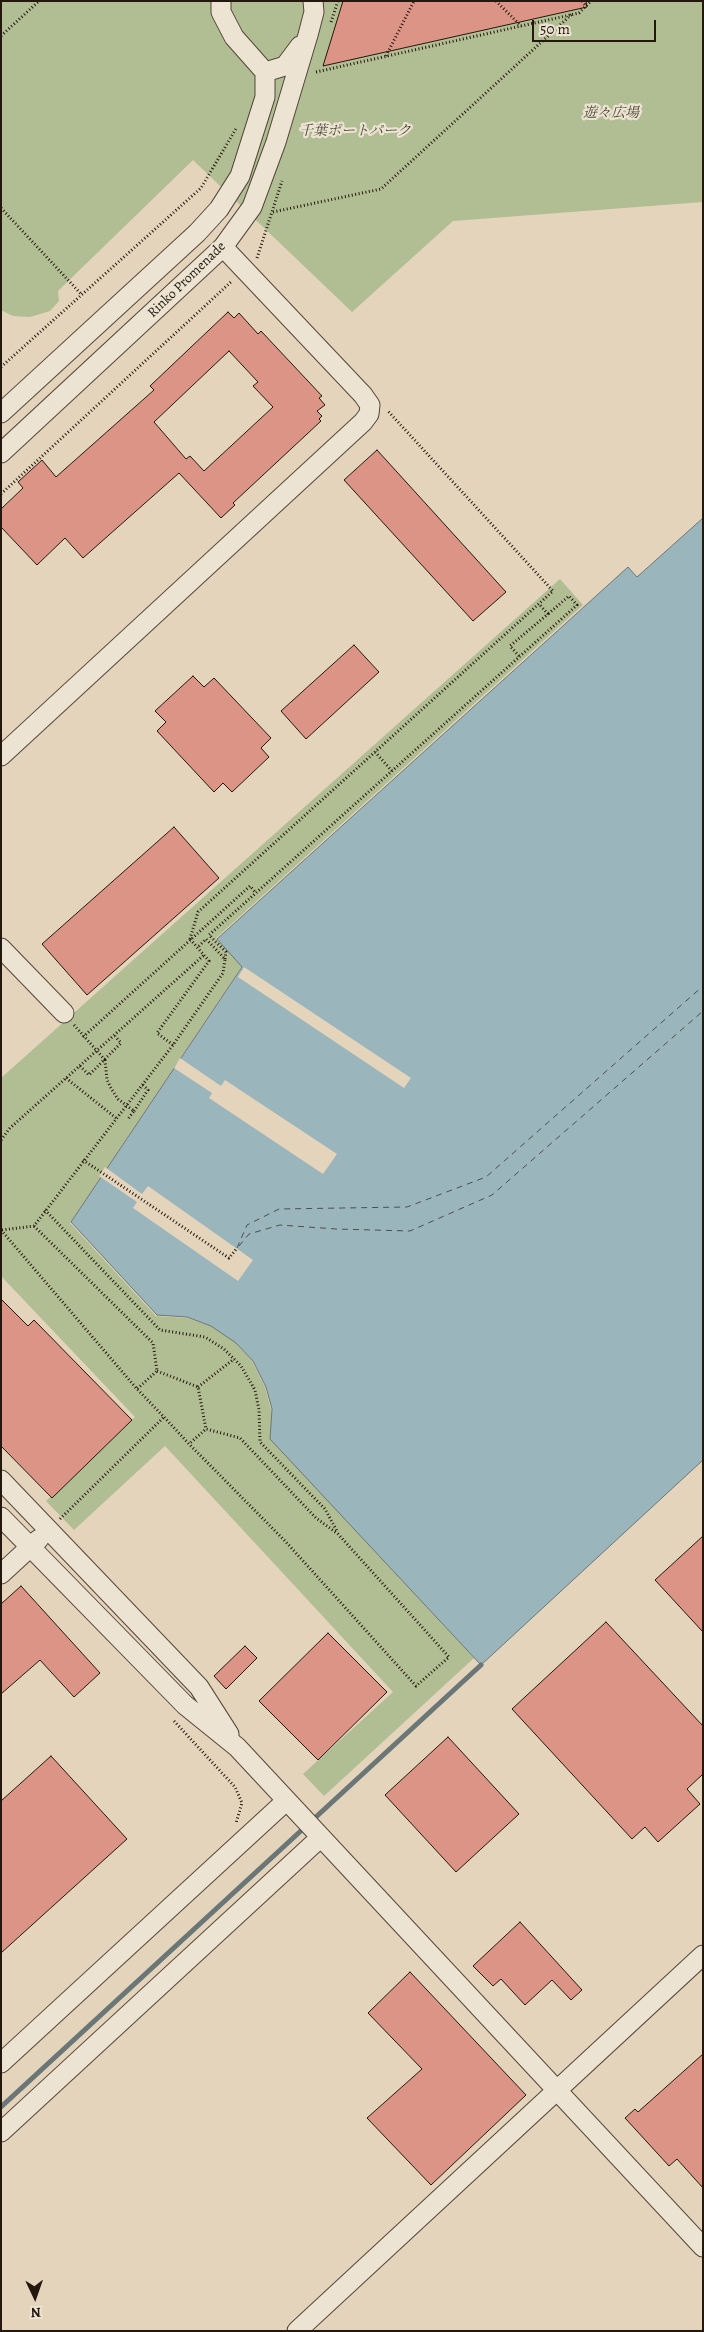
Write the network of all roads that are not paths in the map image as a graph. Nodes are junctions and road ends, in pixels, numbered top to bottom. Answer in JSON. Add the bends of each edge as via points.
{"nodes":[{"id":1,"x":221,"y":1,"type":"edge"},
{"id":2,"x":313,"y":1,"type":"edge"},
{"id":3,"x":308,"y":34,"type":"junction"},
{"id":4,"x":265,"y":72,"type":"junction"},
{"id":5,"x":223,"y":248,"type":"junction"},
{"id":6,"x":1,"y":413,"type":"edge"},
{"id":7,"x":1,"y":452,"type":"edge"},
{"id":8,"x":1,"y":756,"type":"edge"},
{"id":9,"x":1,"y":948,"type":"edge"},
{"id":10,"x":64,"y":1013,"type":"dead end"},
{"id":11,"x":1,"y":1480,"type":"edge"},
{"id":12,"x":1,"y":1516,"type":"edge"},
{"id":13,"x":53,"y":1526,"type":"junction"},
{"id":14,"x":30,"y":1548,"type":"junction"},
{"id":15,"x":1,"y":1574,"type":"edge"},
{"id":16,"x":237,"y":1747,"type":"junction"},
{"id":17,"x":286,"y":1801,"type":"junction"},
{"id":18,"x":319,"y":1835,"type":"junction"},
{"id":19,"x":703,"y":1955,"type":"edge"},
{"id":20,"x":1,"y":2062,"type":"edge"},
{"id":21,"x":557,"y":2089,"type":"junction"},
{"id":22,"x":1,"y":2132,"type":"edge"},
{"id":23,"x":703,"y":2247,"type":"edge"},
{"id":24,"x":297,"y":2331,"type":"edge"}],
"edges":[{"from":1,"to":4,"type":"street","via":[[221,12],[234,37]]},
{"from":2,"to":3,"type":"street","name":"Rinko Promenade","via":[[314,12]]},
{"from":3,"to":4,"type":"street","via":[[285,66]]},
{"from":3,"to":5,"type":"street","name":"Rinko Promenade","via":[[276,142],[252,207]]},
{"from":4,"to":6,"type":"street","name":"Rinko Promenade","via":[[265,97],[240,176],[219,209]]},
{"from":5,"to":7,"type":"street","name":"Rinko Promenade"},
{"from":5,"to":8,"type":"street","via":[[363,395],[370,405],[369,414]]},
{"from":9,"to":10,"type":"street"},
{"from":11,"to":13,"type":"street"},
{"from":12,"to":14,"type":"street"},
{"from":13,"to":14,"type":"street"},
{"from":13,"to":16,"type":"street","via":[[199,1687]]},
{"from":14,"to":15,"type":"street"},
{"from":14,"to":16,"type":"street","via":[[185,1705]]},
{"from":16,"to":17,"type":"street"},
{"from":17,"to":18,"type":"street"},
{"from":17,"to":20,"type":"street"},
{"from":18,"to":21,"type":"street"},
{"from":18,"to":22,"type":"street"},
{"from":19,"to":21,"type":"street"},
{"from":21,"to":23,"type":"street"},
{"from":21,"to":24,"type":"street"}]}
